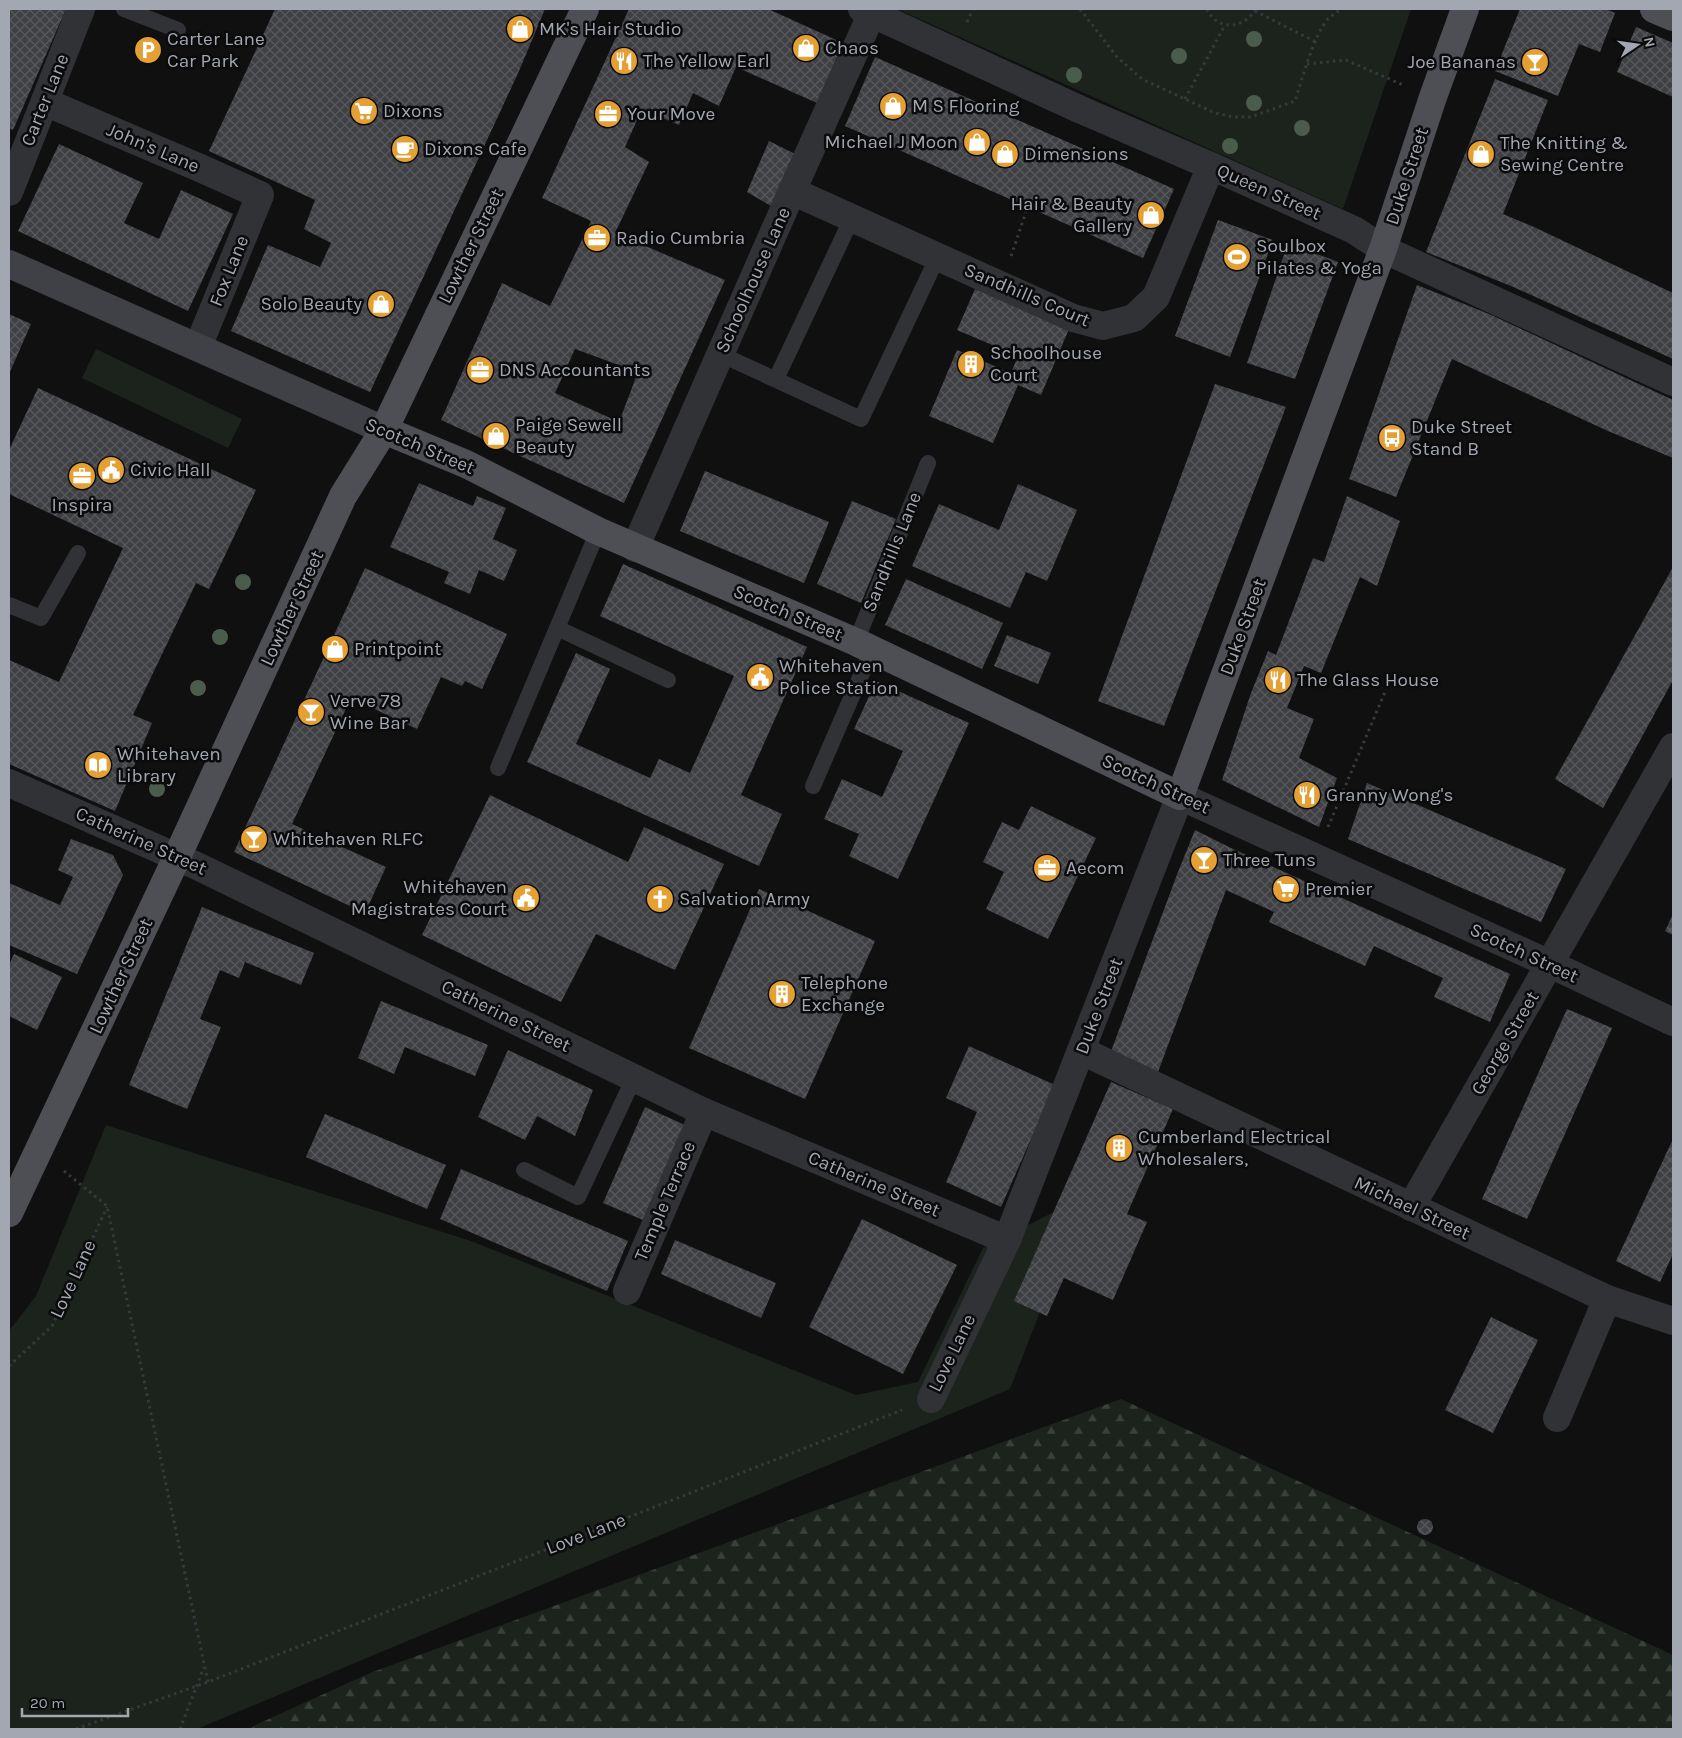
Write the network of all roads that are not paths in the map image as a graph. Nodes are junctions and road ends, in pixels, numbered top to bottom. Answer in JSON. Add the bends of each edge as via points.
{"nodes":[{"id":1,"x":81,"y":9,"type":"edge"},
{"id":2,"x":124,"y":9,"type":"edge"},
{"id":3,"x":584,"y":9,"type":"edge"},
{"id":4,"x":1465,"y":9,"type":"edge"},
{"id":5,"x":1654,"y":9,"type":"edge"},
{"id":6,"x":867,"y":11,"type":"edge"},
{"id":7,"x":1673,"y":17,"type":"edge"},
{"id":8,"x":178,"y":30,"type":"dead end"},
{"id":9,"x":45,"y":102,"type":"junction"},
{"id":10,"x":1211,"y":166,"type":"junction"},
{"id":11,"x":792,"y":191,"type":"junction"},
{"id":12,"x":9,"y":192,"type":"edge"},
{"id":13,"x":260,"y":196,"type":"joint"},
{"id":14,"x":852,"y":218,"type":"junction"},
{"id":15,"x":1383,"y":249,"type":"junction"},
{"id":16,"x":938,"y":256,"type":"junction"},
{"id":17,"x":9,"y":264,"type":"edge"},
{"id":18,"x":198,"y":347,"type":"junction"},
{"id":19,"x":720,"y":354,"type":"junction"},
{"id":20,"x":776,"y":379,"type":"junction"},
{"id":21,"x":1673,"y":382,"type":"edge"},
{"id":22,"x":384,"y":430,"type":"junction"},
{"id":23,"x":928,"y":463,"type":"dead end"},
{"id":24,"x":598,"y":531,"type":"junction"},
{"id":25,"x":636,"y":548,"type":"junction"},
{"id":26,"x":78,"y":553,"type":"dead end"},
{"id":27,"x":9,"y":606,"type":"edge"},
{"id":28,"x":557,"y":628,"type":"junction"},
{"id":29,"x":864,"y":646,"type":"junction"},
{"id":30,"x":668,"y":680,"type":"dead end"},
{"id":31,"x":1673,"y":747,"type":"edge"},
{"id":32,"x":498,"y":768,"type":"dead end"},
{"id":33,"x":9,"y":783,"type":"edge"},
{"id":34,"x":813,"y":786,"type":"dead end"},
{"id":35,"x":1180,"y":796,"type":"junction"},
{"id":36,"x":177,"y":857,"type":"junction"},
{"id":37,"x":1550,"y":964,"type":"junction"},
{"id":38,"x":1673,"y":1022,"type":"edge"},
{"id":39,"x":1082,"y":1051,"type":"junction"},
{"id":40,"x":634,"y":1078,"type":"junction"},
{"id":41,"x":704,"y":1112,"type":"junction"},
{"id":42,"x":524,"y":1170,"type":"dead end"},
{"id":43,"x":1411,"y":1208,"type":"junction"},
{"id":44,"x":9,"y":1213,"type":"edge"},
{"id":45,"x":1007,"y":1240,"type":"junction"},
{"id":46,"x":627,"y":1291,"type":"dead end"},
{"id":47,"x":1607,"y":1299,"type":"junction"},
{"id":48,"x":1673,"y":1322,"type":"edge"},
{"id":49,"x":931,"y":1399,"type":"road end"},
{"id":50,"x":1557,"y":1418,"type":"dead end"}],
"edges":[{"from":1,"to":9,"type":"street","name":"Carter Lane"},
{"from":2,"to":8,"type":"lane"},
{"from":3,"to":22,"type":"main road","name":"Lowther Street"},
{"from":4,"to":15,"type":"main road","name":"Duke Street"},
{"from":5,"to":7,"type":"main road"},
{"from":6,"to":10,"type":"street","name":"Queen Street"},
{"from":6,"to":11,"type":"street","name":"Schoolhouse Lane"},
{"from":9,"to":12,"type":"street","name":"Carter Lane"},
{"from":9,"to":13,"type":"street","name":"John's Lane"},
{"from":10,"to":15,"type":"street","name":"Queen Street","via":[[1354,230]]},
{"from":10,"to":16,"type":"street","name":"Sandhills Court","via":[[1156,297],[1134,318],[1103,326],[1073,318]]},
{"from":11,"to":14,"type":"street","name":"Sandhills Court"},
{"from":11,"to":19,"type":"street","name":"Schoolhouse Lane"},
{"from":13,"to":18,"type":"street","name":"Fox Lane"},
{"from":14,"to":16,"type":"street","name":"Sandhills Court"},
{"from":14,"to":20,"type":"lane"},
{"from":15,"to":21,"type":"street","name":"Queen Street"},
{"from":15,"to":35,"type":"main road","name":"Duke Street"},
{"from":16,"to":20,"type":"lane","via":[[861,419]]},
{"from":17,"to":18,"type":"main road","name":"Scotch Street"},
{"from":18,"to":22,"type":"main road","name":"Scotch Street"},
{"from":19,"to":20,"type":"lane"},
{"from":19,"to":25,"type":"street","name":"Schoolhouse Lane"},
{"from":22,"to":24,"type":"main road","name":"Scotch Street","via":[[466,464]]},
{"from":22,"to":36,"type":"main road","name":"Lowther Street","via":[[343,496]]},
{"from":23,"to":29,"type":"lane","name":"Sandhills Lane"},
{"from":24,"to":25,"type":"main road","name":"Scotch Street"},
{"from":24,"to":28,"type":"lane"},
{"from":25,"to":29,"type":"main road","name":"Scotch Street"},
{"from":26,"to":27,"type":"lane","via":[[41,618]]},
{"from":28,"to":30,"type":"lane"},
{"from":28,"to":32,"type":"lane"},
{"from":29,"to":34,"type":"lane","name":"Sandhills Lane"},
{"from":29,"to":35,"type":"main road","name":"Scotch Street"},
{"from":31,"to":37,"type":"street","name":"George Street"},
{"from":33,"to":36,"type":"street","name":"Catherine Street"},
{"from":35,"to":37,"type":"street","name":"Scotch Street"},
{"from":35,"to":39,"type":"street","name":"Duke Street"},
{"from":36,"to":40,"type":"street","name":"Catherine Street"},
{"from":36,"to":44,"type":"main road","name":"Lowther Street"},
{"from":37,"to":38,"type":"street","name":"Scotch Street"},
{"from":37,"to":43,"type":"street","name":"George Street"},
{"from":39,"to":43,"type":"street","name":"Michael Street"},
{"from":39,"to":45,"type":"street","name":"Duke Street"},
{"from":40,"to":41,"type":"street","name":"Catherine Street"},
{"from":40,"to":42,"type":"lane","via":[[578,1197]]},
{"from":41,"to":45,"type":"street","name":"Catherine Street"},
{"from":41,"to":46,"type":"street","name":"Temple Terrace"},
{"from":43,"to":47,"type":"street","name":"Michael Street"},
{"from":45,"to":49,"type":"street","name":"Love Lane"},
{"from":47,"to":48,"type":"street","name":"Michael Street"},
{"from":47,"to":50,"type":"street"}]}
